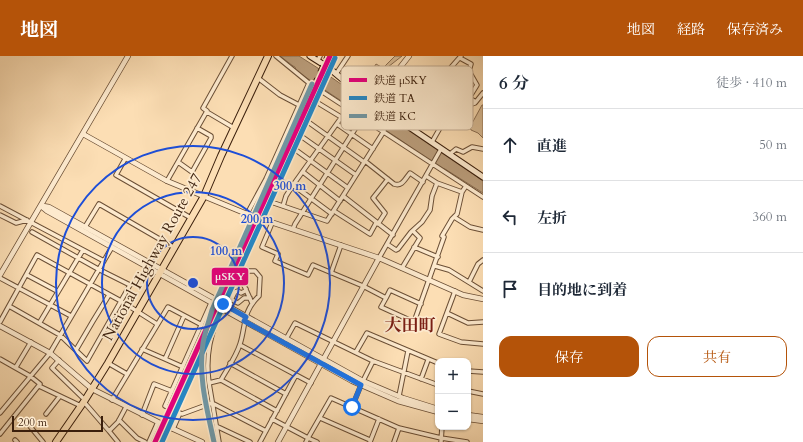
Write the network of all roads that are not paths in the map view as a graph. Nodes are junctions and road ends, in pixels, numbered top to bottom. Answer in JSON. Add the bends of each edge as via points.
{"nodes":[{"id":1,"x":128,"y":56,"type":"edge"},
{"id":2,"x":232,"y":56,"type":"edge"},
{"id":3,"x":268,"y":56,"type":"edge"},
{"id":4,"x":276,"y":56,"type":"edge"},
{"id":5,"x":310,"y":56,"type":"edge"},
{"id":6,"x":348,"y":56,"type":"edge"},
{"id":7,"x":409,"y":56,"type":"edge"},
{"id":8,"x":461,"y":57,"type":"edge"},
{"id":9,"x":319,"y":58,"type":"edge"},
{"id":10,"x":341,"y":66,"type":"edge"},
{"id":11,"x":341,"y":66,"type":"edge"},
{"id":12,"x":401,"y":66,"type":"edge"},
{"id":13,"x":453,"y":66,"type":"edge"},
{"id":14,"x":471,"y":66,"type":"edge"},
{"id":15,"x":336,"y":74,"type":"junction"},
{"id":16,"x":473,"y":77,"type":"edge"},
{"id":17,"x":258,"y":78,"type":"junction"},
{"id":18,"x":341,"y":78,"type":"edge"},
{"id":19,"x":473,"y":92,"type":"edge"},
{"id":20,"x":483,"y":93,"type":"edge"},
{"id":21,"x":313,"y":100,"type":"junction"},
{"id":22,"x":473,"y":100,"type":"edge"},
{"id":23,"x":476,"y":102,"type":"junction"},
{"id":24,"x":341,"y":103,"type":"edge"},
{"id":25,"x":473,"y":104,"type":"edge"},
{"id":26,"x":299,"y":105,"type":"junction"},
{"id":27,"x":207,"y":112,"type":"junction"},
{"id":28,"x":341,"y":117,"type":"joint"},
{"id":29,"x":304,"y":119,"type":"junction"},
{"id":30,"x":337,"y":124,"type":"junction"},
{"id":31,"x":341,"y":127,"type":"edge"},
{"id":32,"x":198,"y":128,"type":"junction"},
{"id":33,"x":234,"y":128,"type":"junction"},
{"id":34,"x":345,"y":130,"type":"edge"},
{"id":35,"x":354,"y":130,"type":"edge"},
{"id":36,"x":413,"y":130,"type":"edge"},
{"id":37,"x":439,"y":130,"type":"edge"},
{"id":38,"x":384,"y":131,"type":"joint"},
{"id":39,"x":83,"y":134,"type":"junction"},
{"id":40,"x":298,"y":134,"type":"junction"},
{"id":41,"x":351,"y":134,"type":"junction"},
{"id":42,"x":328,"y":136,"type":"junction"},
{"id":43,"x":432,"y":142,"type":"junction"},
{"id":44,"x":343,"y":147,"type":"junction"},
{"id":45,"x":293,"y":148,"type":"junction"},
{"id":46,"x":320,"y":148,"type":"junction"},
{"id":47,"x":373,"y":149,"type":"junction"},
{"id":48,"x":483,"y":149,"type":"edge"},
{"id":49,"x":441,"y":150,"type":"junction"},
{"id":50,"x":450,"y":154,"type":"junction"},
{"id":51,"x":125,"y":158,"type":"junction"},
{"id":52,"x":336,"y":160,"type":"junction"},
{"id":53,"x":311,"y":161,"type":"junction"},
{"id":54,"x":178,"y":162,"type":"junction"},
{"id":55,"x":365,"y":162,"type":"junction"},
{"id":56,"x":433,"y":164,"type":"junction"},
{"id":57,"x":303,"y":172,"type":"junction"},
{"id":58,"x":327,"y":173,"type":"junction"},
{"id":59,"x":356,"y":175,"type":"junction"},
{"id":60,"x":426,"y":176,"type":"junction"},
{"id":61,"x":483,"y":177,"type":"edge"},
{"id":62,"x":388,"y":179,"type":"junction"},
{"id":63,"x":167,"y":181,"type":"junction"},
{"id":64,"x":423,"y":182,"type":"junction"},
{"id":65,"x":437,"y":183,"type":"junction"},
{"id":66,"x":293,"y":185,"type":"junction"},
{"id":67,"x":320,"y":185,"type":"junction"},
{"id":68,"x":466,"y":186,"type":"junction"},
{"id":69,"x":348,"y":188,"type":"junction"},
{"id":70,"x":462,"y":192,"type":"junction"},
{"id":71,"x":204,"y":196,"type":"junction"},
{"id":72,"x":343,"y":196,"type":"junction"},
{"id":73,"x":483,"y":197,"type":"edge"},
{"id":74,"x":311,"y":199,"type":"junction"},
{"id":75,"x":340,"y":201,"type":"junction"},
{"id":76,"x":0,"y":206,"type":"edge"},
{"id":77,"x":41,"y":206,"type":"junction"},
{"id":78,"x":283,"y":206,"type":"junction"},
{"id":79,"x":333,"y":212,"type":"junction"},
{"id":80,"x":303,"y":213,"type":"junction"},
{"id":81,"x":247,"y":214,"type":"junction"},
{"id":82,"x":0,"y":215,"type":"edge"},
{"id":83,"x":454,"y":217,"type":"junction"},
{"id":84,"x":191,"y":218,"type":"junction"},
{"id":85,"x":29,"y":221,"type":"junction"},
{"id":86,"x":272,"y":223,"type":"junction"},
{"id":87,"x":377,"y":223,"type":"junction"},
{"id":88,"x":85,"y":227,"type":"junction"},
{"id":89,"x":293,"y":230,"type":"junction"},
{"id":90,"x":483,"y":230,"type":"edge"},
{"id":91,"x":413,"y":231,"type":"junction"},
{"id":92,"x":32,"y":232,"type":"dead end"},
{"id":93,"x":393,"y":235,"type":"junction"},
{"id":94,"x":387,"y":244,"type":"junction"},
{"id":95,"x":341,"y":245,"type":"junction"},
{"id":96,"x":112,"y":247,"type":"junction"},
{"id":97,"x":414,"y":247,"type":"junction"},
{"id":98,"x":175,"y":248,"type":"junction"},
{"id":99,"x":83,"y":250,"type":"junction"},
{"id":100,"x":438,"y":257,"type":"junction"},
{"id":101,"x":78,"y":258,"type":"junction"},
{"id":102,"x":379,"y":258,"type":"junction"},
{"id":103,"x":104,"y":260,"type":"junction"},
{"id":104,"x":483,"y":260,"type":"edge"},
{"id":105,"x":435,"y":266,"type":"junction"},
{"id":106,"x":402,"y":268,"type":"junction"},
{"id":107,"x":98,"y":269,"type":"junction"},
{"id":108,"x":161,"y":272,"type":"junction"},
{"id":109,"x":68,"y":273,"type":"junction"},
{"id":110,"x":331,"y":273,"type":"junction"},
{"id":111,"x":0,"y":275,"type":"edge"},
{"id":112,"x":27,"y":275,"type":"junction"},
{"id":113,"x":0,"y":278,"type":"edge"},
{"id":114,"x":429,"y":281,"type":"junction"},
{"id":115,"x":469,"y":282,"type":"junction"},
{"id":116,"x":89,"y":284,"type":"junction"},
{"id":117,"x":363,"y":286,"type":"junction"},
{"id":118,"x":19,"y":288,"type":"junction"},
{"id":119,"x":246,"y":289,"type":"junction"},
{"id":120,"x":57,"y":291,"type":"junction"},
{"id":121,"x":455,"y":291,"type":"junction"},
{"id":122,"x":483,"y":291,"type":"edge"},
{"id":123,"x":241,"y":293,"type":"junction"},
{"id":124,"x":109,"y":295,"type":"junction"},
{"id":125,"x":243,"y":298,"type":"junction"},
{"id":126,"x":250,"y":298,"type":"junction"},
{"id":127,"x":386,"y":298,"type":"junction"},
{"id":128,"x":483,"y":299,"type":"edge"},
{"id":129,"x":121,"y":301,"type":"junction"},
{"id":130,"x":211,"y":303,"type":"junction"},
{"id":131,"x":252,"y":303,"type":"junction"},
{"id":132,"x":421,"y":304,"type":"junction"},
{"id":133,"x":51,"y":305,"type":"junction"},
{"id":134,"x":9,"y":306,"type":"junction"},
{"id":135,"x":221,"y":308,"type":"junction"},
{"id":136,"x":137,"y":312,"type":"junction"},
{"id":137,"x":447,"y":313,"type":"junction"},
{"id":138,"x":71,"y":316,"type":"junction"},
{"id":139,"x":184,"y":316,"type":"junction"},
{"id":140,"x":245,"y":319,"type":"junction"},
{"id":141,"x":0,"y":322,"type":"edge"},
{"id":142,"x":40,"y":322,"type":"junction"},
{"id":143,"x":483,"y":322,"type":"edge"},
{"id":144,"x":157,"y":324,"type":"junction"},
{"id":145,"x":202,"y":325,"type":"junction"},
{"id":146,"x":0,"y":326,"type":"edge"},
{"id":147,"x":60,"y":335,"type":"junction"},
{"id":148,"x":286,"y":339,"type":"junction"},
{"id":149,"x":333,"y":341,"type":"junction"},
{"id":150,"x":30,"y":342,"type":"junction"},
{"id":151,"x":483,"y":344,"type":"edge"},
{"id":152,"x":240,"y":345,"type":"junction"},
{"id":153,"x":142,"y":349,"type":"junction"},
{"id":154,"x":76,"y":350,"type":"junction"},
{"id":155,"x":408,"y":351,"type":"junction"},
{"id":156,"x":356,"y":352,"type":"junction"},
{"id":157,"x":50,"y":353,"type":"junction"},
{"id":158,"x":0,"y":359,"type":"edge"},
{"id":159,"x":165,"y":359,"type":"junction"},
{"id":160,"x":59,"y":360,"type":"junction"},
{"id":161,"x":428,"y":360,"type":"junction"},
{"id":162,"x":373,"y":361,"type":"junction"},
{"id":163,"x":322,"y":362,"type":"junction"},
{"id":164,"x":435,"y":362,"type":"edge"},
{"id":165,"x":108,"y":363,"type":"junction"},
{"id":166,"x":230,"y":363,"type":"junction"},
{"id":167,"x":16,"y":367,"type":"junction"},
{"id":168,"x":183,"y":367,"type":"junction"},
{"id":169,"x":471,"y":371,"type":"edge"},
{"id":170,"x":483,"y":372,"type":"edge"},
{"id":171,"x":404,"y":373,"type":"junction"},
{"id":172,"x":128,"y":374,"type":"junction"},
{"id":173,"x":296,"y":375,"type":"junction"},
{"id":174,"x":30,"y":376,"type":"junction"},
{"id":175,"x":421,"y":379,"type":"junction"},
{"id":176,"x":221,"y":380,"type":"junction"},
{"id":177,"x":209,"y":383,"type":"junction"},
{"id":178,"x":311,"y":383,"type":"junction"},
{"id":179,"x":362,"y":383,"type":"junction"},
{"id":180,"x":435,"y":384,"type":"edge"},
{"id":181,"x":39,"y":386,"type":"junction"},
{"id":182,"x":92,"y":389,"type":"junction"},
{"id":183,"x":172,"y":392,"type":"junction"},
{"id":184,"x":471,"y":392,"type":"edge"},
{"id":185,"x":286,"y":394,"type":"junction"},
{"id":186,"x":483,"y":394,"type":"edge"},
{"id":187,"x":60,"y":396,"type":"junction"},
{"id":188,"x":399,"y":396,"type":"junction"},
{"id":189,"x":112,"y":400,"type":"junction"},
{"id":190,"x":83,"y":403,"type":"junction"},
{"id":191,"x":212,"y":403,"type":"junction"},
{"id":192,"x":126,"y":407,"type":"junction"},
{"id":193,"x":352,"y":407,"type":"junction"},
{"id":194,"x":435,"y":408,"type":"edge"},
{"id":195,"x":277,"y":411,"type":"junction"},
{"id":196,"x":435,"y":411,"type":"edge"},
{"id":197,"x":0,"y":413,"type":"edge"},
{"id":198,"x":180,"y":413,"type":"junction"},
{"id":199,"x":46,"y":414,"type":"dead end"},
{"id":200,"x":142,"y":415,"type":"junction"},
{"id":201,"x":471,"y":415,"type":"edge"},
{"id":202,"x":483,"y":417,"type":"edge"},
{"id":203,"x":320,"y":418,"type":"junction"},
{"id":204,"x":272,"y":419,"type":"junction"},
{"id":205,"x":379,"y":419,"type":"junction"},
{"id":206,"x":471,"y":419,"type":"edge"},
{"id":207,"x":119,"y":420,"type":"junction"},
{"id":208,"x":483,"y":421,"type":"edge"},
{"id":209,"x":158,"y":422,"type":"junction"},
{"id":210,"x":28,"y":424,"type":"dead end"},
{"id":211,"x":216,"y":426,"type":"junction"},
{"id":212,"x":287,"y":427,"type":"junction"},
{"id":213,"x":399,"y":428,"type":"junction"},
{"id":214,"x":173,"y":429,"type":"junction"},
{"id":215,"x":442,"y":430,"type":"edge"},
{"id":216,"x":109,"y":431,"type":"junction"},
{"id":217,"x":266,"y":431,"type":"junction"},
{"id":218,"x":0,"y":434,"type":"edge"},
{"id":219,"x":307,"y":440,"type":"edge"},
{"id":220,"x":441,"y":440,"type":"edge"},
{"id":221,"x":370,"y":441,"type":"edge"},
{"id":222,"x":43,"y":442,"type":"edge"},
{"id":223,"x":56,"y":442,"type":"edge"},
{"id":224,"x":118,"y":442,"type":"edge"},
{"id":225,"x":145,"y":442,"type":"edge"},
{"id":226,"x":149,"y":442,"type":"edge"},
{"id":227,"x":202,"y":442,"type":"edge"},
{"id":228,"x":220,"y":442,"type":"edge"},
{"id":229,"x":250,"y":442,"type":"edge"},
{"id":230,"x":260,"y":442,"type":"edge"},
{"id":231,"x":278,"y":442,"type":"edge"},
{"id":232,"x":317,"y":442,"type":"edge"},
{"id":233,"x":394,"y":442,"type":"edge"},
{"id":234,"x":467,"y":442,"type":"edge"}],
"edges":[{"from":1,"to":39,"type":"street"},
{"from":2,"to":27,"type":"street","via":[[203,108]]},
{"from":3,"to":17,"type":"highway","name":"National Highway Route 247"},
{"from":4,"to":26,"type":"street","via":[[309,82]]},
{"from":5,"to":9,"type":"main road"},
{"from":6,"to":11,"type":"street"},
{"from":7,"to":12,"type":"street"},
{"from":8,"to":13,"type":"street"},
{"from":8,"to":14,"type":"street"},
{"from":9,"to":15,"type":"main road"},
{"from":10,"to":15,"type":"street"},
{"from":15,"to":18,"type":"main road"},
{"from":16,"to":19,"type":"street","via":[[477,85]]},
{"from":17,"to":26,"type":"street","via":[[280,95]]},
{"from":17,"to":33,"type":"highway","name":"National Highway Route 247"},
{"from":20,"to":23,"type":"street"},
{"from":21,"to":24,"type":"street","via":[[318,88]]},
{"from":21,"to":28,"type":"street"},
{"from":21,"to":29,"type":"street"},
{"from":22,"to":23,"type":"street"},
{"from":23,"to":25,"type":"street"},
{"from":26,"to":81,"type":"street","via":[[266,179]]},
{"from":27,"to":32,"type":"street"},
{"from":27,"to":33,"type":"street"},
{"from":28,"to":30,"type":"street"},
{"from":29,"to":40,"type":"street"},
{"from":29,"to":42,"type":"street"},
{"from":30,"to":31,"type":"street"},
{"from":30,"to":42,"type":"street"},
{"from":32,"to":54,"type":"street"},
{"from":32,"to":54,"type":"street","via":[[211,138],[192,172]]},
{"from":33,"to":71,"type":"highway","name":"National Highway Route 247"},
{"from":34,"to":41,"type":"street"},
{"from":35,"to":41,"type":"street"},
{"from":36,"to":43,"type":"main road"},
{"from":37,"to":43,"type":"street"},
{"from":38,"to":47,"type":"street"},
{"from":38,"to":56,"type":"street"},
{"from":39,"to":51,"type":"street"},
{"from":39,"to":77,"type":"street"},
{"from":40,"to":45,"type":"street"},
{"from":40,"to":46,"type":"street"},
{"from":41,"to":44,"type":"street"},
{"from":41,"to":47,"type":"street"},
{"from":42,"to":44,"type":"street"},
{"from":42,"to":46,"type":"street"},
{"from":43,"to":49,"type":"main road"},
{"from":44,"to":52,"type":"street"},
{"from":44,"to":55,"type":"street"},
{"from":45,"to":53,"type":"street"},
{"from":45,"to":78,"type":"street","via":[[271,202]]},
{"from":46,"to":52,"type":"street"},
{"from":46,"to":53,"type":"street"},
{"from":47,"to":55,"type":"street"},
{"from":48,"to":50,"type":"street","via":[[472,148],[463,152],[456,149]]},
{"from":49,"to":50,"type":"main road"},
{"from":49,"to":56,"type":"street"},
{"from":50,"to":61,"type":"main road"},
{"from":51,"to":63,"type":"street"},
{"from":51,"to":84,"type":"street","via":[[116,175]]},
{"from":52,"to":58,"type":"street"},
{"from":52,"to":59,"type":"street"},
{"from":53,"to":57,"type":"street"},
{"from":53,"to":58,"type":"street"},
{"from":54,"to":63,"type":"street"},
{"from":55,"to":59,"type":"street"},
{"from":55,"to":62,"type":"street"},
{"from":56,"to":60,"type":"street"},
{"from":56,"to":68,"type":"street"},
{"from":57,"to":66,"type":"street"},
{"from":57,"to":67,"type":"street"},
{"from":58,"to":67,"type":"street"},
{"from":58,"to":69,"type":"street"},
{"from":59,"to":69,"type":"street"},
{"from":60,"to":64,"type":"street"},
{"from":60,"to":65,"type":"street"},
{"from":62,"to":64,"type":"street","via":[[398,185],[410,173]]},
{"from":62,"to":87,"type":"street","via":[[373,198],[385,213]]},
{"from":63,"to":71,"type":"street"},
{"from":64,"to":93,"type":"street"},
{"from":65,"to":70,"type":"street"},
{"from":65,"to":91,"type":"street","via":[[430,210]]},
{"from":66,"to":74,"type":"street"},
{"from":66,"to":78,"type":"street"},
{"from":67,"to":74,"type":"street"},
{"from":67,"to":75,"type":"street"},
{"from":68,"to":70,"type":"street"},
{"from":68,"to":73,"type":"street"},
{"from":69,"to":72,"type":"street"},
{"from":70,"to":83,"type":"street","via":[[458,214]]},
{"from":71,"to":81,"type":"street","via":[[234,211]]},
{"from":71,"to":84,"type":"highway","name":"National Highway Route 247"},
{"from":72,"to":75,"type":"street"},
{"from":72,"to":87,"type":"street"},
{"from":74,"to":79,"type":"street"},
{"from":74,"to":80,"type":"street"},
{"from":75,"to":79,"type":"street"},
{"from":76,"to":85,"type":"street"},
{"from":77,"to":85,"type":"street"},
{"from":77,"to":88,"type":"street","via":[[49,207]]},
{"from":77,"to":96,"type":"street"},
{"from":78,"to":80,"type":"street"},
{"from":79,"to":80,"type":"street","via":[[328,221]]},
{"from":79,"to":87,"type":"street","via":[[370,234]]},
{"from":80,"to":89,"type":"street"},
{"from":81,"to":86,"type":"street"},
{"from":82,"to":85,"type":"street","via":[[16,223]]},
{"from":83,"to":90,"type":"street","via":[[470,227]]},
{"from":83,"to":100,"type":"street","via":[[442,236],[444,237]]},
{"from":84,"to":98,"type":"highway","name":"National Highway Route 247"},
{"from":85,"to":99,"type":"street"},
{"from":85,"to":111,"type":"street"},
{"from":86,"to":89,"type":"street"},
{"from":86,"to":110,"type":"street","via":[[262,247],[278,254],[276,261],[308,275],[312,265]]},
{"from":87,"to":93,"type":"street"},
{"from":88,"to":98,"type":"street","via":[[99,204]]},
{"from":88,"to":108,"type":"street"},
{"from":89,"to":95,"type":"street"},
{"from":91,"to":94,"type":"street","via":[[396,250]]},
{"from":91,"to":97,"type":"street","via":[[420,238]]},
{"from":92,"to":101,"type":"street"},
{"from":93,"to":94,"type":"street"},
{"from":94,"to":102,"type":"street"},
{"from":95,"to":102,"type":"street"},
{"from":95,"to":110,"type":"street"},
{"from":96,"to":103,"type":"street"},
{"from":96,"to":108,"type":"street"},
{"from":97,"to":100,"type":"street"},
{"from":97,"to":106,"type":"street"},
{"from":98,"to":108,"type":"highway","name":"National Highway Route 247"},
{"from":99,"to":101,"type":"street"},
{"from":99,"to":103,"type":"street"},
{"from":100,"to":105,"type":"street"},
{"from":101,"to":107,"type":"street"},
{"from":101,"to":109,"type":"street"},
{"from":102,"to":106,"type":"street"},
{"from":102,"to":117,"type":"street"},
{"from":103,"to":107,"type":"street"},
{"from":104,"to":115,"type":"street","via":[[478,264]]},
{"from":105,"to":114,"type":"street"},
{"from":105,"to":115,"type":"street","via":[[449,270]]},
{"from":106,"to":114,"type":"street"},
{"from":107,"to":116,"type":"street"},
{"from":107,"to":129,"type":"street","via":[[130,285]]},
{"from":108,"to":130,"type":"street"},
{"from":108,"to":136,"type":"highway","name":"National Highway Route 247"},
{"from":108,"to":140,"type":"street"},
{"from":109,"to":112,"type":"street","via":[[37,255]]},
{"from":109,"to":116,"type":"street"},
{"from":109,"to":120,"type":"street"},
{"from":110,"to":117,"type":"street"},
{"from":112,"to":118,"type":"street"},
{"from":112,"to":120,"type":"street"},
{"from":113,"to":118,"type":"street"},
{"from":114,"to":121,"type":"street"},
{"from":114,"to":132,"type":"street"},
{"from":115,"to":122,"type":"street"},
{"from":116,"to":124,"type":"street"},
{"from":116,"to":138,"type":"street"},
{"from":117,"to":127,"type":"street"},
{"from":117,"to":149,"type":"street"},
{"from":118,"to":133,"type":"street"},
{"from":118,"to":134,"type":"street"},
{"from":119,"to":123,"type":"street"},
{"from":119,"to":126,"type":"street"},
{"from":119,"to":131,"type":"street","via":[[242,281],[246,273],[255,271],[260,277],[259,296]]},
{"from":120,"to":133,"type":"street"},
{"from":121,"to":128,"type":"street"},
{"from":121,"to":137,"type":"street"},
{"from":123,"to":125,"type":"street"},
{"from":123,"to":125,"type":"street","via":[[235,292],[232,300],[238,303]]},
{"from":124,"to":129,"type":"street"},
{"from":124,"to":154,"type":"street"},
{"from":125,"to":126,"type":"street"},
{"from":126,"to":131,"type":"street"},
{"from":127,"to":132,"type":"street","via":[[390,290]]},
{"from":127,"to":132,"type":"street","via":[[381,307],[414,322]]},
{"from":129,"to":136,"type":"street"},
{"from":129,"to":154,"type":"street","via":[[87,361]]},
{"from":130,"to":135,"type":"street"},
{"from":130,"to":145,"type":"street"},
{"from":131,"to":140,"type":"street"},
{"from":133,"to":138,"type":"street"},
{"from":133,"to":142,"type":"street"},
{"from":134,"to":141,"type":"street"},
{"from":134,"to":142,"type":"street"},
{"from":135,"to":140,"type":"street"},
{"from":135,"to":177,"type":"street","via":[[210,338],[207,369]]},
{"from":136,"to":144,"type":"street"},
{"from":136,"to":165,"type":"highway","name":"National Highway Route 247"},
{"from":137,"to":143,"type":"street","via":[[468,323]]},
{"from":137,"to":151,"type":"street","via":[[439,334],[461,342]]},
{"from":138,"to":147,"type":"street"},
{"from":139,"to":144,"type":"street","via":[[168,307]]},
{"from":139,"to":145,"type":"street"},
{"from":139,"to":159,"type":"street"},
{"from":140,"to":148,"type":"street"},
{"from":140,"to":152,"type":"street"},
{"from":140,"to":163,"type":"street"},
{"from":142,"to":147,"type":"street"},
{"from":144,"to":153,"type":"street"},
{"from":145,"to":168,"type":"street"},
{"from":146,"to":150,"type":"street"},
{"from":147,"to":154,"type":"street"},
{"from":147,"to":157,"type":"street"},
{"from":148,"to":149,"type":"street","via":[[295,323]]},
{"from":148,"to":163,"type":"street"},
{"from":149,"to":156,"type":"street"},
{"from":149,"to":163,"type":"street"},
{"from":150,"to":157,"type":"street"},
{"from":150,"to":167,"type":"street"},
{"from":152,"to":166,"type":"street"},
{"from":152,"to":173,"type":"street"},
{"from":153,"to":159,"type":"street"},
{"from":153,"to":172,"type":"street"},
{"from":155,"to":156,"type":"street","via":[[367,333]]},
{"from":155,"to":161,"type":"street"},
{"from":155,"to":171,"type":"street"},
{"from":156,"to":162,"type":"street"},
{"from":157,"to":160,"type":"street"},
{"from":157,"to":174,"type":"street"},
{"from":158,"to":167,"type":"street"},
{"from":159,"to":168,"type":"street"},
{"from":160,"to":182,"type":"street"},
{"from":160,"to":190,"type":"street","via":[[52,368]]},
{"from":161,"to":164,"type":"street"},
{"from":161,"to":175,"type":"street"},
{"from":162,"to":171,"type":"street"},
{"from":162,"to":179,"type":"street"},
{"from":163,"to":178,"type":"street"},
{"from":163,"to":179,"type":"street"},
{"from":165,"to":172,"type":"street"},
{"from":165,"to":182,"type":"highway","name":"National Highway Route 247"},
{"from":166,"to":176,"type":"street"},
{"from":166,"to":185,"type":"street"},
{"from":167,"to":174,"type":"street"},
{"from":168,"to":183,"type":"street"},
{"from":169,"to":170,"type":"street"},
{"from":171,"to":175,"type":"street"},
{"from":171,"to":188,"type":"street"},
{"from":172,"to":189,"type":"street"},
{"from":173,"to":178,"type":"street"},
{"from":173,"to":185,"type":"street"},
{"from":174,"to":181,"type":"street","via":[[40,384]]},
{"from":174,"to":197,"type":"street"},
{"from":175,"to":180,"type":"street"},
{"from":176,"to":177,"type":"street"},
{"from":176,"to":195,"type":"street"},
{"from":177,"to":191,"type":"street"},
{"from":178,"to":212,"type":"street"},
{"from":179,"to":188,"type":"street"},
{"from":179,"to":193,"type":"street"},
{"from":179,"to":196,"type":"street","via":[[398,401]]},
{"from":181,"to":187,"type":"street"},
{"from":181,"to":218,"type":"street"},
{"from":182,"to":189,"type":"street"},
{"from":182,"to":190,"type":"highway","name":"National Highway Route 247"},
{"from":183,"to":198,"type":"street","via":[[166,406]]},
{"from":183,"to":200,"type":"street","via":[[154,384]]},
{"from":184,"to":186,"type":"street"},
{"from":185,"to":195,"type":"street"},
{"from":187,"to":190,"type":"street"},
{"from":187,"to":199,"type":"street"},
{"from":188,"to":194,"type":"street"},
{"from":189,"to":192,"type":"street"},
{"from":190,"to":216,"type":"street"},
{"from":190,"to":223,"type":"highway","name":"National Highway Route 247"},
{"from":191,"to":198,"type":"street"},
{"from":191,"to":211,"type":"street"},
{"from":191,"to":217,"type":"street"},
{"from":192,"to":200,"type":"street"},
{"from":192,"to":207,"type":"street"},
{"from":193,"to":203,"type":"street","via":[[331,398]]},
{"from":193,"to":205,"type":"street"},
{"from":195,"to":204,"type":"street"},
{"from":198,"to":214,"type":"street"},
{"from":200,"to":209,"type":"street"},
{"from":201,"to":202,"type":"street"},
{"from":203,"to":219,"type":"street"},
{"from":203,"to":221,"type":"street"},
{"from":204,"to":212,"type":"street"},
{"from":204,"to":217,"type":"street"},
{"from":205,"to":213,"type":"street"},
{"from":205,"to":221,"type":"street"},
{"from":206,"to":208,"type":"street"},
{"from":207,"to":216,"type":"street"},
{"from":207,"to":225,"type":"street","via":[[137,438]]},
{"from":209,"to":214,"type":"street"},
{"from":209,"to":226,"type":"street"},
{"from":210,"to":222,"type":"street"},
{"from":211,"to":228,"type":"street"},
{"from":211,"to":229,"type":"street"},
{"from":212,"to":219,"type":"street"},
{"from":212,"to":231,"type":"street"},
{"from":213,"to":220,"type":"street"},
{"from":213,"to":233,"type":"street"},
{"from":214,"to":227,"type":"street"},
{"from":215,"to":220,"type":"street"},
{"from":216,"to":224,"type":"street"},
{"from":217,"to":230,"type":"street"},
{"from":219,"to":232,"type":"street"},
{"from":220,"to":234,"type":"street"}]}
